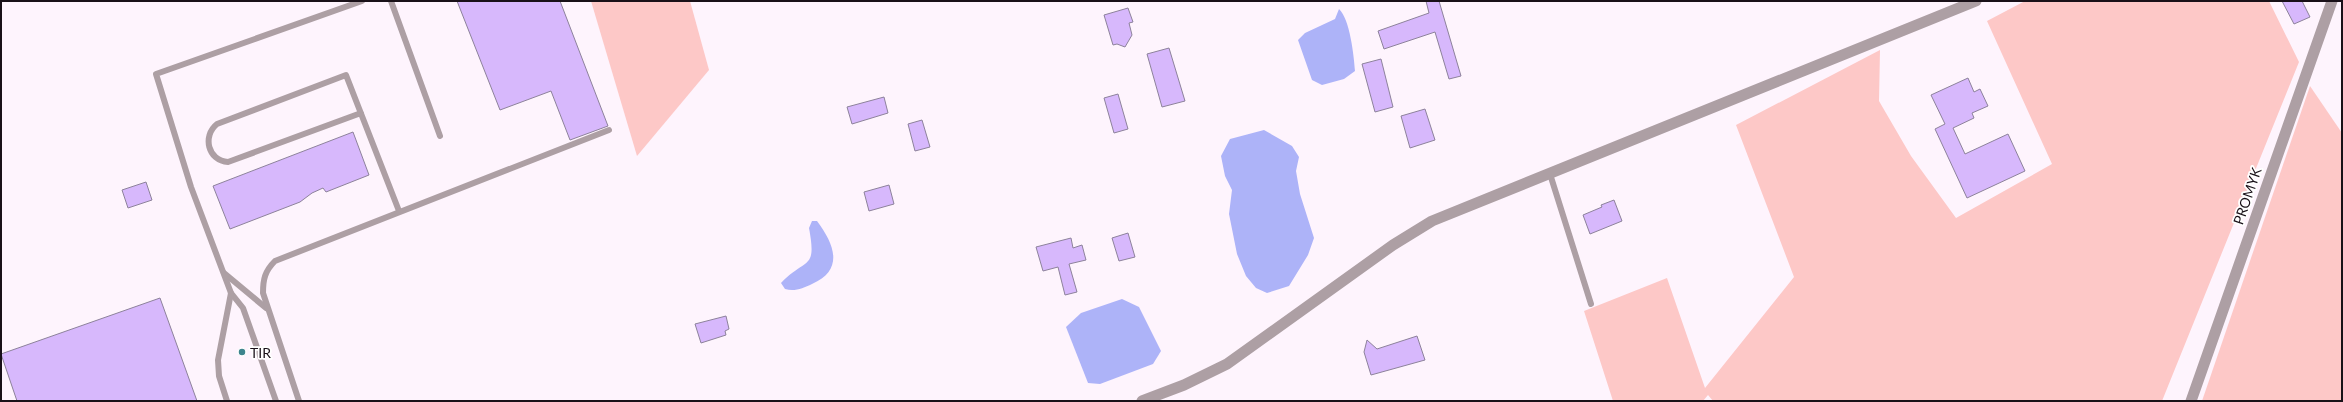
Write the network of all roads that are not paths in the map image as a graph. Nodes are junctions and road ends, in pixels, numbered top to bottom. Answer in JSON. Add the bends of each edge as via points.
{"nodes":[{"id":1,"x":362,"y":1,"type":"edge"},
{"id":2,"x":391,"y":1,"type":"edge"},
{"id":3,"x":1976,"y":1,"type":"edge"},
{"id":4,"x":2332,"y":1,"type":"edge"},
{"id":5,"x":361,"y":112,"type":"junction"},
{"id":6,"x":609,"y":130,"type":"dead end"},
{"id":7,"x":440,"y":136,"type":"dead end"},
{"id":8,"x":1550,"y":174,"type":"junction"},
{"id":9,"x":399,"y":211,"type":"junction"},
{"id":10,"x":224,"y":273,"type":"junction"},
{"id":11,"x":231,"y":293,"type":"junction"},
{"id":12,"x":1591,"y":304,"type":"dead end"},
{"id":13,"x":266,"y":308,"type":"junction"},
{"id":14,"x":228,"y":401,"type":"edge"},
{"id":15,"x":276,"y":401,"type":"edge"},
{"id":16,"x":299,"y":401,"type":"edge"},
{"id":17,"x":1142,"y":401,"type":"edge"},
{"id":18,"x":2191,"y":401,"type":"edge"}],
"edges":[{"from":1,"to":10,"type":"lane","via":[[156,74],[190,187]]},
{"from":2,"to":7,"type":"lane"},
{"from":3,"to":8,"type":"street"},
{"from":4,"to":18,"type":"street","name":"PROMYK"},
{"from":5,"to":5,"type":"lane","via":[[346,75],[217,124],[210,130],[208,140],[212,154],[220,162],[228,162]]},
{"from":5,"to":9,"type":"lane"},
{"from":6,"to":9,"type":"lane"},
{"from":8,"to":12,"type":"lane"},
{"from":8,"to":17,"type":"street","via":[[1432,221],[1393,245],[1227,364],[1184,385]]},
{"from":9,"to":13,"type":"lane","via":[[275,261],[267,269],[263,280]]},
{"from":10,"to":11,"type":"lane"},
{"from":10,"to":13,"type":"lane"},
{"from":11,"to":14,"type":"lane","via":[[218,360],[218,376]]},
{"from":11,"to":15,"type":"lane","via":[[243,308]]},
{"from":13,"to":16,"type":"lane"}]}
